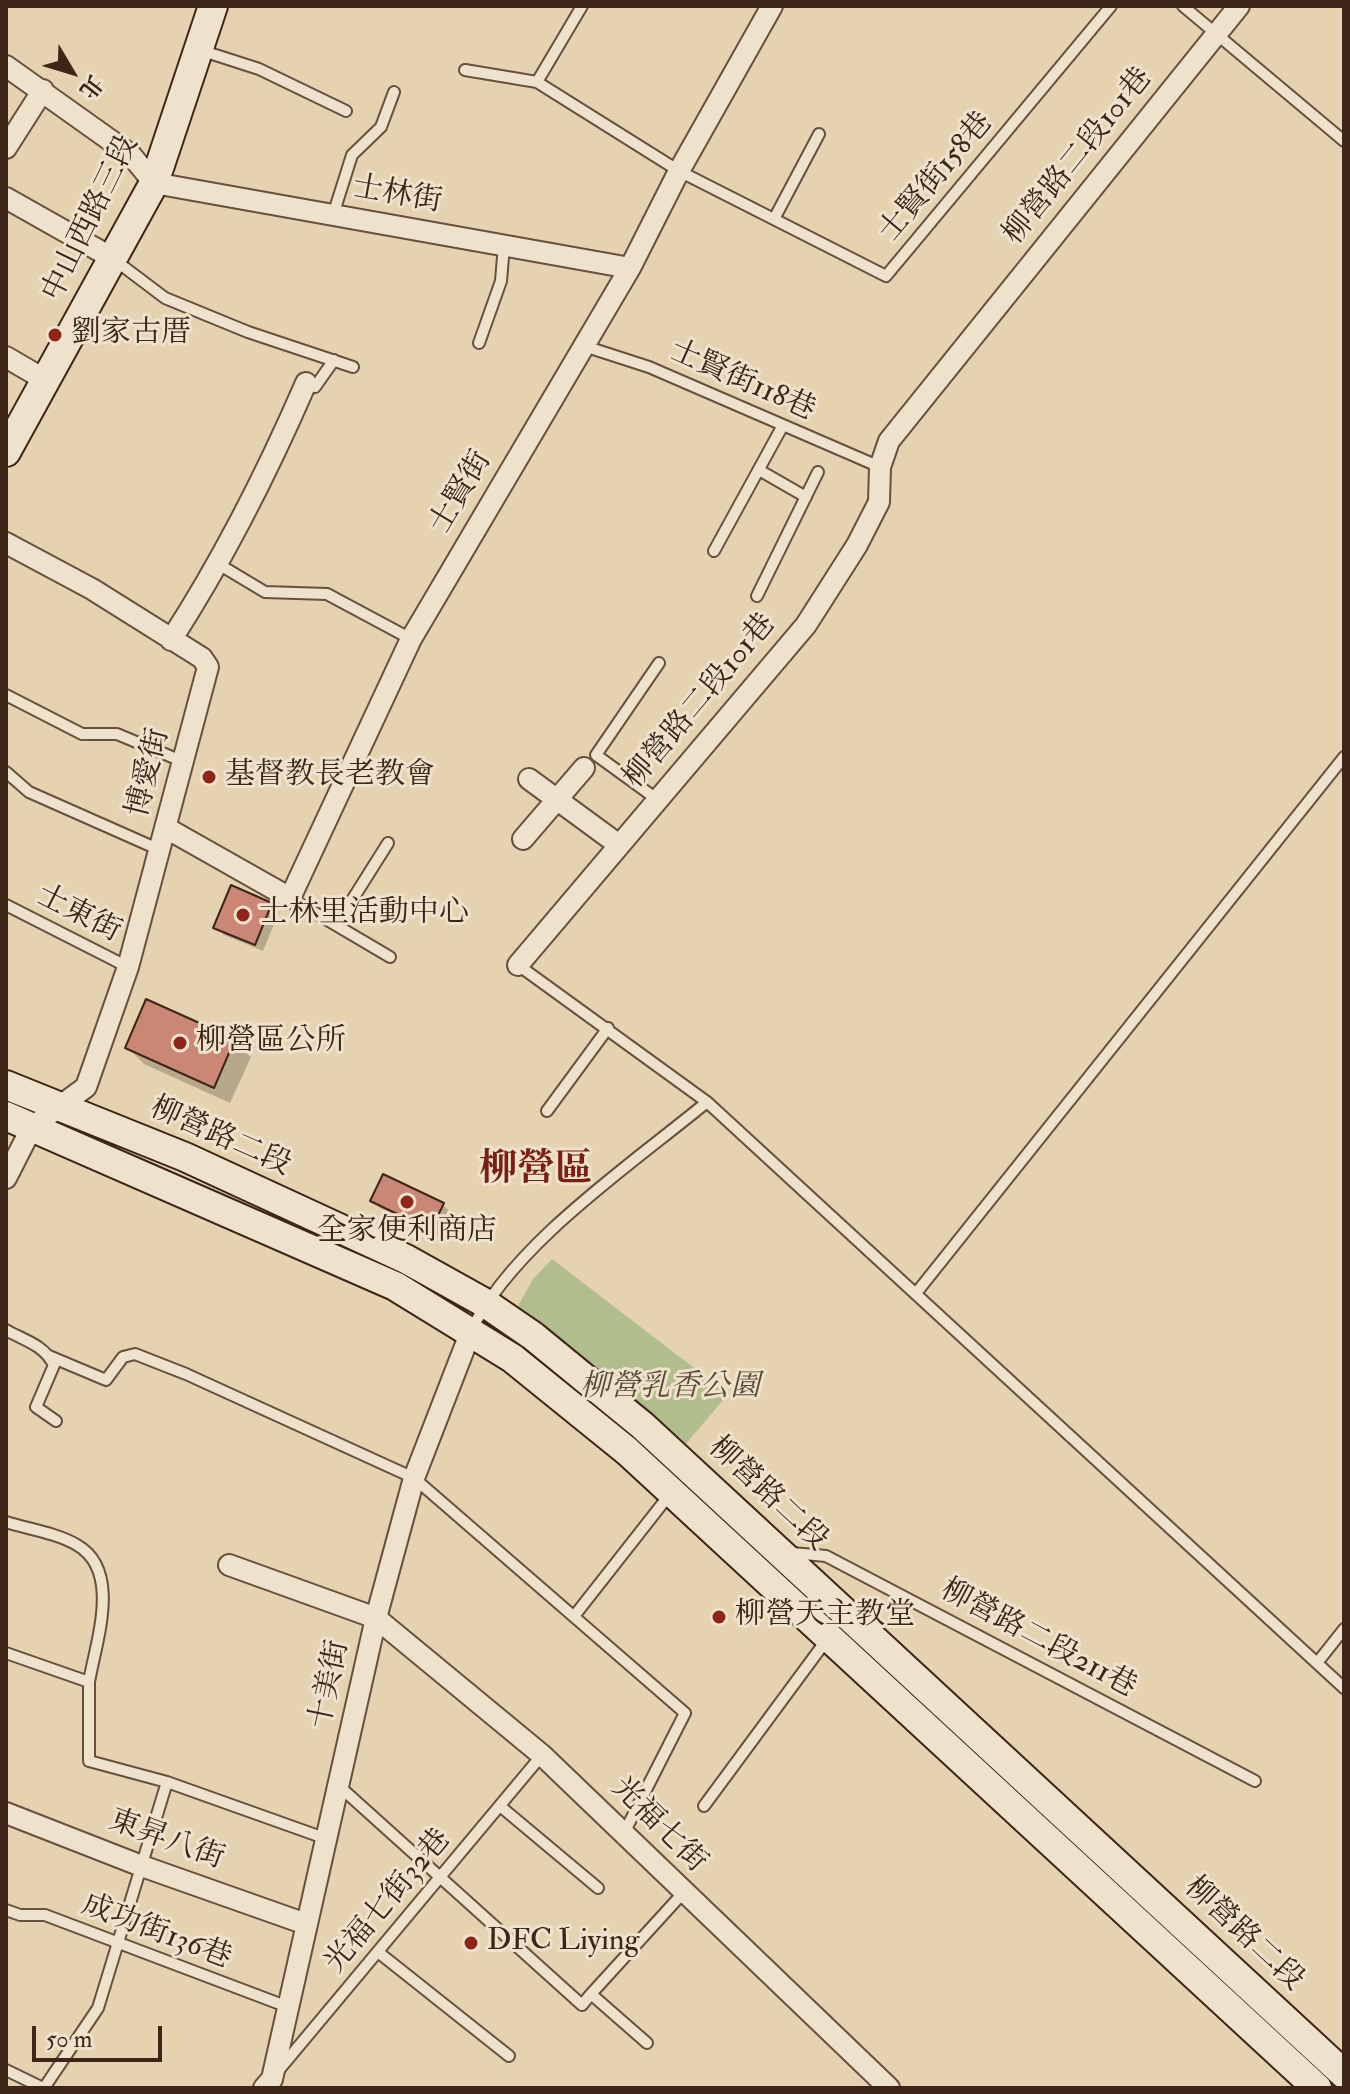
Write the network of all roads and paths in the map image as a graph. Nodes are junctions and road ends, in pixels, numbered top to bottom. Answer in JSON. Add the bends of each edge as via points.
{"nodes":[{"id":1,"x":213,"y":6,"type":"edge"},
{"id":2,"x":582,"y":6,"type":"edge"},
{"id":3,"x":772,"y":6,"type":"edge"},
{"id":4,"x":1111,"y":6,"type":"edge"},
{"id":5,"x":1183,"y":6,"type":"edge"},
{"id":6,"x":1239,"y":6,"type":"edge"},
{"id":7,"x":1216,"y":34,"type":"junction"},
{"id":8,"x":199,"y":49,"type":"junction"},
{"id":9,"x":6,"y":66,"type":"edge"},
{"id":10,"x":465,"y":70,"type":"dead end"},
{"id":11,"x":537,"y":82,"type":"junction"},
{"id":12,"x":43,"y":90,"type":"junction"},
{"id":13,"x":394,"y":92,"type":"dead end"},
{"id":14,"x":346,"y":111,"type":"dead end"},
{"id":15,"x":819,"y":134,"type":"dead end"},
{"id":16,"x":1344,"y":141,"type":"edge"},
{"id":17,"x":6,"y":148,"type":"edge"},
{"id":18,"x":679,"y":171,"type":"junction"},
{"id":19,"x":154,"y":183,"type":"junction"},
{"id":20,"x":6,"y":198,"type":"edge"},
{"id":21,"x":333,"y":215,"type":"junction"},
{"id":22,"x":774,"y":219,"type":"junction"},
{"id":23,"x":504,"y":245,"type":"junction"},
{"id":24,"x":114,"y":259,"type":"junction"},
{"id":25,"x":630,"y":268,"type":"junction"},
{"id":26,"x":479,"y":343,"type":"dead end"},
{"id":27,"x":584,"y":346,"type":"junction"},
{"id":28,"x":6,"y":357,"type":"edge"},
{"id":29,"x":334,"y":360,"type":"junction"},
{"id":30,"x":353,"y":367,"type":"dead end"},
{"id":31,"x":47,"y":381,"type":"junction"},
{"id":32,"x":306,"y":383,"type":"joint"},
{"id":33,"x":782,"y":427,"type":"junction"},
{"id":34,"x":6,"y":452,"type":"edge"},
{"id":35,"x":880,"y":467,"type":"junction"},
{"id":36,"x":759,"y":470,"type":"junction"},
{"id":37,"x":818,"y":472,"type":"dead end"},
{"id":38,"x":806,"y":497,"type":"junction"},
{"id":39,"x":6,"y":543,"type":"edge"},
{"id":40,"x":714,"y":551,"type":"dead end"},
{"id":41,"x":220,"y":565,"type":"junction"},
{"id":42,"x":757,"y":596,"type":"dead end"},
{"id":43,"x":411,"y":639,"type":"junction"},
{"id":44,"x":171,"y":640,"type":"junction"},
{"id":45,"x":659,"y":663,"type":"dead end"},
{"id":46,"x":6,"y":695,"type":"edge"},
{"id":47,"x":1344,"y":757,"type":"edge"},
{"id":48,"x":184,"y":762,"type":"junction"},
{"id":49,"x":584,"y":768,"type":"dead end"},
{"id":50,"x":6,"y":772,"type":"edge"},
{"id":51,"x":529,"y":779,"type":"dead end"},
{"id":52,"x":557,"y":799,"type":"junction"},
{"id":53,"x":658,"y":800,"type":"junction"},
{"id":54,"x":168,"y":829,"type":"junction"},
{"id":55,"x":523,"y":839,"type":"dead end"},
{"id":56,"x":388,"y":843,"type":"dead end"},
{"id":57,"x":619,"y":845,"type":"junction"},
{"id":58,"x":161,"y":851,"type":"junction"},
{"id":59,"x":290,"y":898,"type":"junction"},
{"id":60,"x":6,"y":905,"type":"edge"},
{"id":61,"x":337,"y":924,"type":"junction"},
{"id":62,"x":390,"y":957,"type":"dead end"},
{"id":63,"x":518,"y":965,"type":"joint"},
{"id":64,"x":128,"y":967,"type":"junction"},
{"id":65,"x":608,"y":1028,"type":"junction"},
{"id":66,"x":6,"y":1085,"type":"edge"},
{"id":67,"x":707,"y":1102,"type":"junction"},
{"id":68,"x":60,"y":1108,"type":"junction"},
{"id":69,"x":547,"y":1111,"type":"dead end"},
{"id":70,"x":6,"y":1116,"type":"edge"},
{"id":71,"x":32,"y":1127,"type":"junction"},
{"id":72,"x":6,"y":1178,"type":"edge"},
{"id":73,"x":917,"y":1292,"type":"junction"},
{"id":74,"x":485,"y":1303,"type":"junction"},
{"id":75,"x":6,"y":1330,"type":"edge"},
{"id":76,"x":471,"y":1331,"type":"junction"},
{"id":77,"x":49,"y":1356,"type":"junction"},
{"id":78,"x":56,"y":1421,"type":"dead end"},
{"id":79,"x":414,"y":1478,"type":"junction"},
{"id":80,"x":670,"y":1494,"type":"junction"},
{"id":81,"x":6,"y":1522,"type":"edge"},
{"id":82,"x":778,"y":1552,"type":"junction"},
{"id":83,"x":229,"y":1565,"type":"dead end"},
{"id":84,"x":756,"y":1572,"type":"junction"},
{"id":85,"x":575,"y":1615,"type":"junction"},
{"id":86,"x":376,"y":1618,"type":"junction"},
{"id":87,"x":1344,"y":1629,"type":"edge"},
{"id":88,"x":828,"y":1638,"type":"junction"},
{"id":89,"x":6,"y":1653,"type":"edge"},
{"id":90,"x":1317,"y":1663,"type":"junction"},
{"id":91,"x":89,"y":1682,"type":"junction"},
{"id":92,"x":1344,"y":1688,"type":"edge"},
{"id":93,"x":542,"y":1755,"type":"junction"},
{"id":94,"x":1255,"y":1781,"type":"dead end"},
{"id":95,"x":167,"y":1782,"type":"junction"},
{"id":96,"x":339,"y":1786,"type":"junction"},
{"id":97,"x":500,"y":1806,"type":"junction"},
{"id":98,"x":704,"y":1806,"type":"dead end"},
{"id":99,"x":6,"y":1813,"type":"edge"},
{"id":100,"x":624,"y":1833,"type":"junction"},
{"id":101,"x":327,"y":1839,"type":"junction"},
{"id":102,"x":139,"y":1865,"type":"junction"},
{"id":103,"x":440,"y":1876,"type":"junction"},
{"id":104,"x":598,"y":1888,"type":"dead end"},
{"id":105,"x":683,"y":1893,"type":"junction"},
{"id":106,"x":6,"y":1910,"type":"edge"},
{"id":107,"x":306,"y":1924,"type":"junction"},
{"id":108,"x":1192,"y":1934,"type":"junction"},
{"id":109,"x":119,"y":1946,"type":"junction"},
{"id":110,"x":378,"y":1952,"type":"junction"},
{"id":111,"x":1173,"y":1955,"type":"junction"},
{"id":112,"x":591,"y":1994,"type":"junction"},
{"id":113,"x":288,"y":2007,"type":"junction"},
{"id":114,"x":647,"y":2043,"type":"dead end"},
{"id":115,"x":509,"y":2056,"type":"dead end"},
{"id":116,"x":6,"y":2070,"type":"edge"},
{"id":117,"x":1344,"y":2074,"type":"edge"},
{"id":118,"x":268,"y":2083,"type":"edge"},
{"id":119,"x":44,"y":2088,"type":"edge"},
{"id":120,"x":889,"y":2088,"type":"edge"},
{"id":121,"x":1317,"y":2088,"type":"edge"}],
"edges":[{"from":1,"to":8,"type":"street","name":"中山西路三段"},
{"from":2,"to":11,"type":"lane"},
{"from":3,"to":18,"type":"street","name":"士賢街"},
{"from":4,"to":22,"type":"lane","name":"士賢街158巷","via":[[886,276]]},
{"from":5,"to":7,"type":"lane"},
{"from":6,"to":7,"type":"street","name":"柳營路二段101巷"},
{"from":7,"to":16,"type":"lane"},
{"from":7,"to":35,"type":"street","name":"柳營路二段101巷","via":[[889,441]]},
{"from":8,"to":14,"type":"lane","via":[[259,69]]},
{"from":8,"to":19,"type":"street","name":"中山西路三段"},
{"from":9,"to":12,"type":"street"},
{"from":10,"to":11,"type":"lane"},
{"from":11,"to":18,"type":"lane","name":"士賢街158巷"},
{"from":12,"to":17,"type":"street"},
{"from":12,"to":19,"type":"street","via":[[131,155]]},
{"from":13,"to":21,"type":"lane","via":[[381,127],[352,155]]},
{"from":15,"to":22,"type":"lane"},
{"from":18,"to":22,"type":"lane","name":"士賢街158巷"},
{"from":18,"to":25,"type":"street","name":"士賢街"},
{"from":19,"to":21,"type":"street","name":"士林街"},
{"from":19,"to":24,"type":"street","name":"中山西路三段"},
{"from":20,"to":24,"type":"street"},
{"from":21,"to":23,"type":"street","name":"士林街"},
{"from":23,"to":25,"type":"street","name":"士林街"},
{"from":23,"to":26,"type":"lane","via":[[501,281]]},
{"from":24,"to":29,"type":"lane","via":[[165,298]]},
{"from":24,"to":31,"type":"street","name":"中山西路三段"},
{"from":25,"to":27,"type":"street","name":"士賢街"},
{"from":27,"to":33,"type":"lane","name":"士賢街118巷","via":[[649,367]]},
{"from":27,"to":43,"type":"street","name":"士賢街"},
{"from":28,"to":31,"type":"street"},
{"from":29,"to":30,"type":"lane"},
{"from":29,"to":32,"type":"lane","via":[[315,387]]},
{"from":31,"to":34,"type":"street","name":"中山西路三段"},
{"from":32,"to":41,"type":"street"},
{"from":33,"to":35,"type":"lane","name":"士賢街118巷"},
{"from":33,"to":36,"type":"lane"},
{"from":35,"to":53,"type":"street","name":"柳營路二段101巷","via":[[879,502],[806,625]]},
{"from":36,"to":38,"type":"lane"},
{"from":36,"to":40,"type":"lane"},
{"from":37,"to":38,"type":"lane"},
{"from":38,"to":42,"type":"lane"},
{"from":39,"to":44,"type":"street","name":"博愛街"},
{"from":41,"to":43,"type":"lane","via":[[265,592],[327,594]]},
{"from":41,"to":44,"type":"street"},
{"from":43,"to":59,"type":"street","name":"士賢街"},
{"from":44,"to":48,"type":"street","name":"博愛街","via":[[208,667]]},
{"from":45,"to":53,"type":"lane","via":[[596,755]]},
{"from":46,"to":48,"type":"lane","via":[[82,734],[117,734]]},
{"from":47,"to":73,"type":"lane"},
{"from":48,"to":54,"type":"street","name":"博愛街"},
{"from":49,"to":52,"type":"street"},
{"from":50,"to":58,"type":"lane","via":[[29,792]]},
{"from":51,"to":52,"type":"street"},
{"from":52,"to":55,"type":"street"},
{"from":52,"to":57,"type":"street"},
{"from":53,"to":57,"type":"street","name":"柳營路二段101巷"},
{"from":54,"to":58,"type":"street","name":"博愛街"},
{"from":54,"to":59,"type":"street"},
{"from":56,"to":61,"type":"lane"},
{"from":57,"to":63,"type":"street","name":"柳營路二段101巷"},
{"from":58,"to":64,"type":"street","name":"博愛街"},
{"from":59,"to":61,"type":"lane"},
{"from":60,"to":64,"type":"lane","name":"士東街"},
{"from":61,"to":62,"type":"lane"},
{"from":63,"to":65,"type":"lane","name":"柳營路二段101巷"},
{"from":64,"to":68,"type":"street","name":"博愛街","via":[[86,1087]]},
{"from":65,"to":67,"type":"lane","name":"柳營路二段101巷"},
{"from":65,"to":69,"type":"lane"},
{"from":66,"to":68,"type":"street","name":"柳營路二段"},
{"from":67,"to":73,"type":"lane","name":"柳營路二段101巷"},
{"from":67,"to":74,"type":"lane","via":[[553,1230]]},
{"from":68,"to":71,"type":"street","name":"博愛街"},
{"from":68,"to":74,"type":"street","name":"柳營路二段","via":[[185,1157],[406,1259]]},
{"from":70,"to":71,"type":"street","name":"柳營路二段"},
{"from":71,"to":72,"type":"street"},
{"from":71,"to":76,"type":"street","name":"柳營路二段","via":[[381,1280]]},
{"from":73,"to":90,"type":"lane","name":"柳營路二段101巷"},
{"from":74,"to":76,"type":"lane","name":"十美街"},
{"from":74,"to":82,"type":"street","name":"柳營路二段","via":[[612,1398]]},
{"from":75,"to":77,"type":"lane"},
{"from":76,"to":79,"type":"street","name":"十美街"},
{"from":76,"to":80,"type":"street","name":"柳營路二段","via":[[595,1423]]},
{"from":77,"to":78,"type":"lane","via":[[54,1365],[36,1407]]},
{"from":77,"to":79,"type":"lane","via":[[106,1380],[123,1357],[135,1354]]},
{"from":79,"to":85,"type":"lane"},
{"from":79,"to":86,"type":"street","name":"十美街"},
{"from":80,"to":84,"type":"street","name":"柳營路二段"},
{"from":80,"to":85,"type":"lane"},
{"from":81,"to":91,"type":"lane","via":[[78,1545],[98,1566],[105,1585]]},
{"from":82,"to":84,"type":"lane"},
{"from":82,"to":94,"type":"lane","name":"柳營路二段211巷","via":[[826,1556]]},
{"from":82,"to":108,"type":"street","name":"柳營路二段"},
{"from":83,"to":86,"type":"street","name":"光福七街"},
{"from":84,"to":88,"type":"street","name":"柳營路二段"},
{"from":85,"to":100,"type":"lane","via":[[685,1713]]},
{"from":86,"to":93,"type":"street","name":"光福七街"},
{"from":86,"to":96,"type":"street","name":"十美街"},
{"from":87,"to":90,"type":"lane"},
{"from":88,"to":98,"type":"lane"},
{"from":88,"to":111,"type":"street","name":"柳營路二段"},
{"from":89,"to":91,"type":"lane"},
{"from":90,"to":92,"type":"lane","name":"柳營路二段101巷"},
{"from":91,"to":95,"type":"lane","via":[[89,1761]]},
{"from":93,"to":97,"type":"lane","name":"光福七街32巷"},
{"from":93,"to":100,"type":"street","name":"光福七街"},
{"from":95,"to":101,"type":"lane"},
{"from":95,"to":102,"type":"lane"},
{"from":96,"to":101,"type":"street","name":"十美街"},
{"from":96,"to":103,"type":"lane"},
{"from":97,"to":103,"type":"lane","name":"光福七街32巷"},
{"from":97,"to":104,"type":"lane"},
{"from":99,"to":102,"type":"street","name":"東昇八街"},
{"from":100,"to":105,"type":"street","name":"光福七街"},
{"from":101,"to":107,"type":"street","name":"十美街"},
{"from":102,"to":107,"type":"street","name":"東昇八街"},
{"from":102,"to":109,"type":"lane"},
{"from":103,"to":110,"type":"lane","name":"光福七街32巷"},
{"from":103,"to":112,"type":"lane","via":[[582,2005]]},
{"from":105,"to":112,"type":"lane"},
{"from":105,"to":120,"type":"street","name":"光福七街"},
{"from":106,"to":109,"type":"lane","name":"成功街136巷","via":[[45,1915]]},
{"from":107,"to":113,"type":"street","name":"十美街"},
{"from":108,"to":111,"type":"street"},
{"from":108,"to":117,"type":"street","name":"柳營路二段"},
{"from":109,"to":113,"type":"lane","name":"成功街136巷"},
{"from":109,"to":119,"type":"lane","via":[[98,2008]]},
{"from":110,"to":115,"type":"lane"},
{"from":110,"to":118,"type":"lane","name":"光福七街32巷"},
{"from":111,"to":121,"type":"street","name":"柳營路二段"},
{"from":112,"to":114,"type":"lane"},
{"from":113,"to":118,"type":"street","name":"十美街"},
{"from":116,"to":119,"type":"lane"}]}
